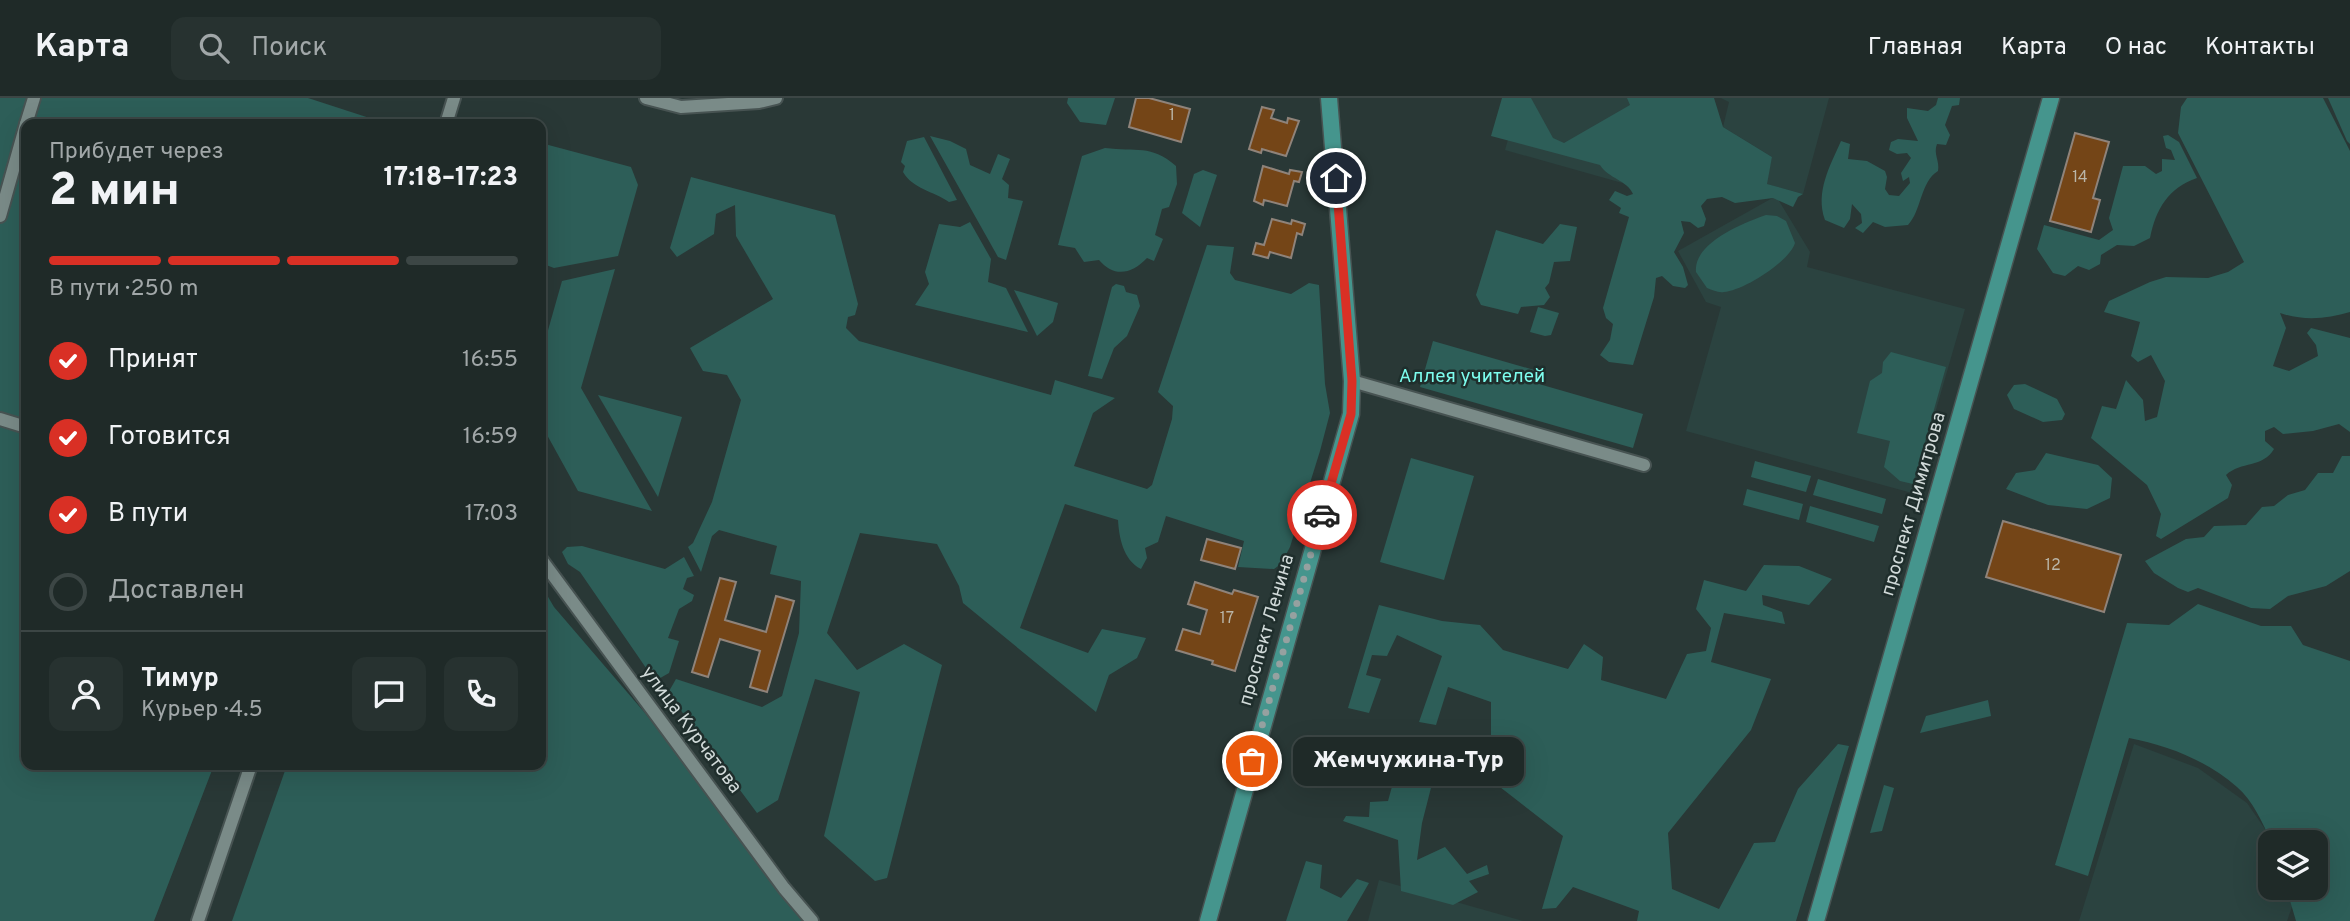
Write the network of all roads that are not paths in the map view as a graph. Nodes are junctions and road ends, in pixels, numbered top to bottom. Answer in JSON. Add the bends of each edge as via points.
{"nodes":[{"id":1,"x":34,"y":98,"type":"edge"},
{"id":2,"x":454,"y":98,"type":"edge"},
{"id":3,"x":646,"y":98,"type":"edge"},
{"id":4,"x":776,"y":98,"type":"edge"},
{"id":5,"x":1329,"y":98,"type":"edge"},
{"id":6,"x":2051,"y":98,"type":"edge"},
{"id":7,"x":28,"y":119,"type":"edge"},
{"id":8,"x":448,"y":119,"type":"edge"},
{"id":9,"x":21,"y":142,"type":"edge"},
{"id":10,"x":0,"y":216,"type":"edge"},
{"id":11,"x":1352,"y":381,"type":"junction"},
{"id":12,"x":0,"y":419,"type":"edge"},
{"id":13,"x":21,"y":425,"type":"edge"},
{"id":14,"x":1644,"y":465,"type":"dead end"},
{"id":15,"x":546,"y":566,"type":"edge"},
{"id":16,"x":249,"y":770,"type":"edge"},
{"id":17,"x":198,"y":921,"type":"edge"},
{"id":18,"x":813,"y":921,"type":"edge"},
{"id":19,"x":1208,"y":921,"type":"edge"},
{"id":20,"x":1816,"y":921,"type":"edge"}],
"edges":[{"from":1,"to":7,"type":"street"},
{"from":2,"to":8,"type":"street"},
{"from":3,"to":4,"type":"street","via":[[681,107]]},
{"from":5,"to":11,"type":"main road","name":"проспект Ленина"},
{"from":6,"to":20,"type":"main road","name":"проспект Димитрова"},
{"from":9,"to":10,"type":"street"},
{"from":11,"to":14,"type":"street"},
{"from":11,"to":19,"type":"main road","name":"проспект Ленина","via":[[1351,414]]},
{"from":12,"to":13,"type":"street"},
{"from":15,"to":18,"type":"street","name":"улица Курчатова"},
{"from":16,"to":17,"type":"street"}]}
